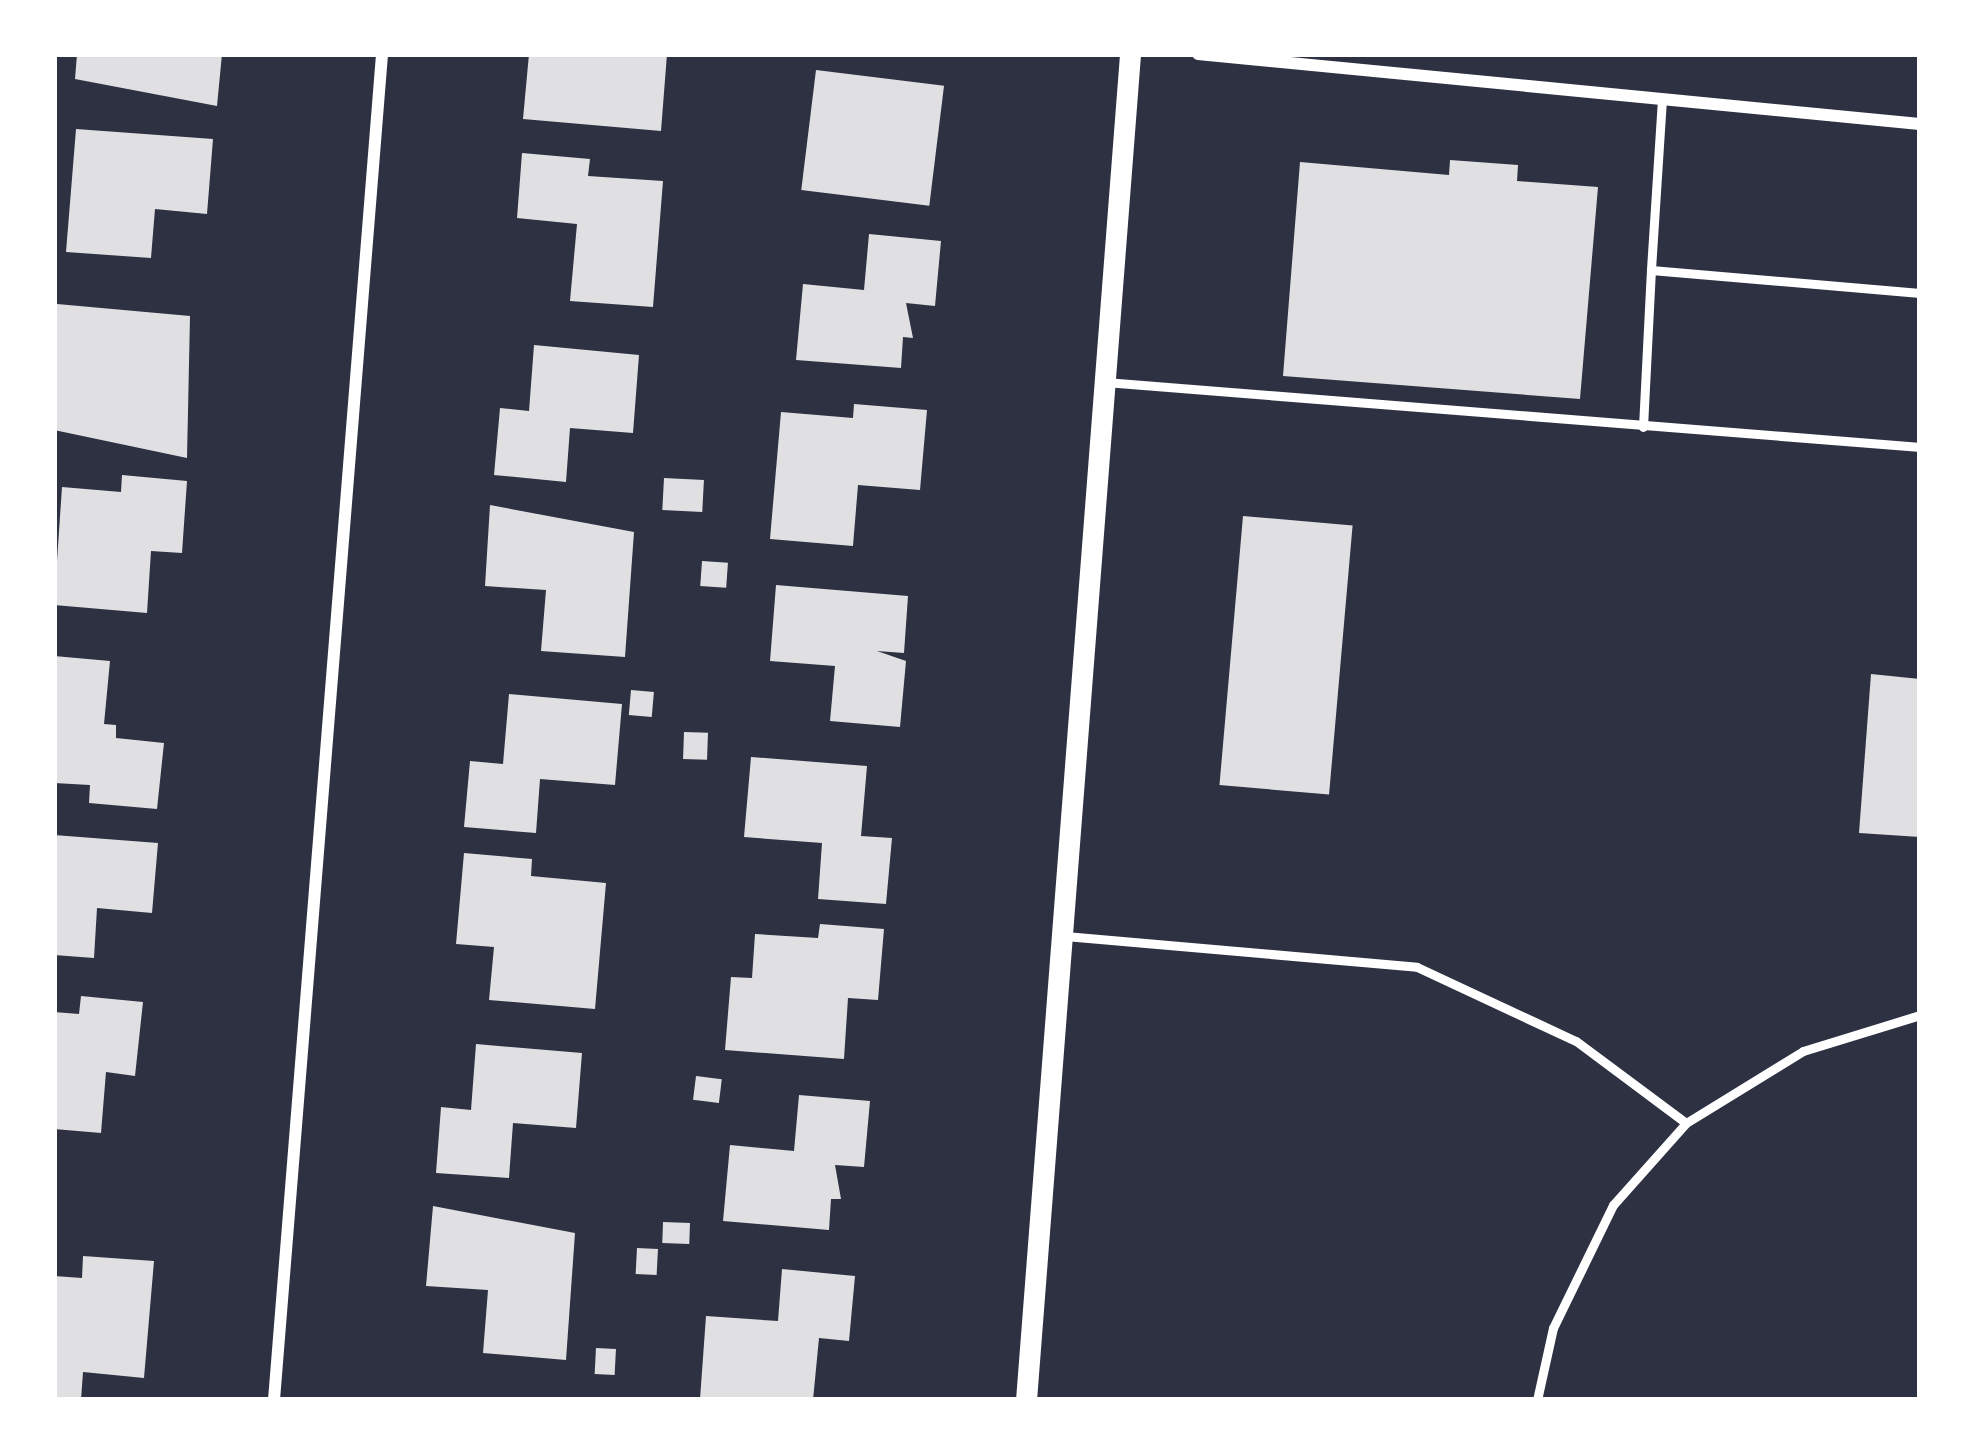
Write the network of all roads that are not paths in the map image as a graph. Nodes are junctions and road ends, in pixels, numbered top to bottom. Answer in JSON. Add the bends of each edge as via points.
{"nodes":[{"id":1,"x":382,"y":54,"type":"edge"},
{"id":2,"x":1130,"y":54,"type":"edge"},
{"id":3,"x":1198,"y":54,"type":"edge"},
{"id":4,"x":1662,"y":98,"type":"junction"},
{"id":5,"x":1920,"y":124,"type":"edge"},
{"id":6,"x":1651,"y":270,"type":"junction"},
{"id":7,"x":1920,"y":293,"type":"edge"},
{"id":8,"x":1105,"y":382,"type":"junction"},
{"id":9,"x":1643,"y":427,"type":"junction"},
{"id":10,"x":1920,"y":447,"type":"edge"},
{"id":11,"x":1064,"y":936,"type":"junction"},
{"id":12,"x":1920,"y":1015,"type":"edge"},
{"id":13,"x":1686,"y":1123,"type":"junction"},
{"id":14,"x":274,"y":1400,"type":"edge"},
{"id":15,"x":1026,"y":1400,"type":"edge"},
{"id":16,"x":1537,"y":1400,"type":"edge"}],
"edges":[{"from":1,"to":14,"type":"street"},
{"from":2,"to":8,"type":"street"},
{"from":3,"to":4,"type":"street"},
{"from":4,"to":5,"type":"street"},
{"from":4,"to":6,"type":"lane"},
{"from":6,"to":7,"type":"lane"},
{"from":6,"to":9,"type":"lane"},
{"from":8,"to":9,"type":"lane"},
{"from":8,"to":11,"type":"street"},
{"from":9,"to":10,"type":"lane"},
{"from":11,"to":13,"type":"lane","via":[[1418,967],[1576,1041]]},
{"from":11,"to":15,"type":"street"},
{"from":12,"to":13,"type":"lane","via":[[1803,1051]]},
{"from":13,"to":16,"type":"lane","via":[[1613,1205],[1553,1328]]}]}
